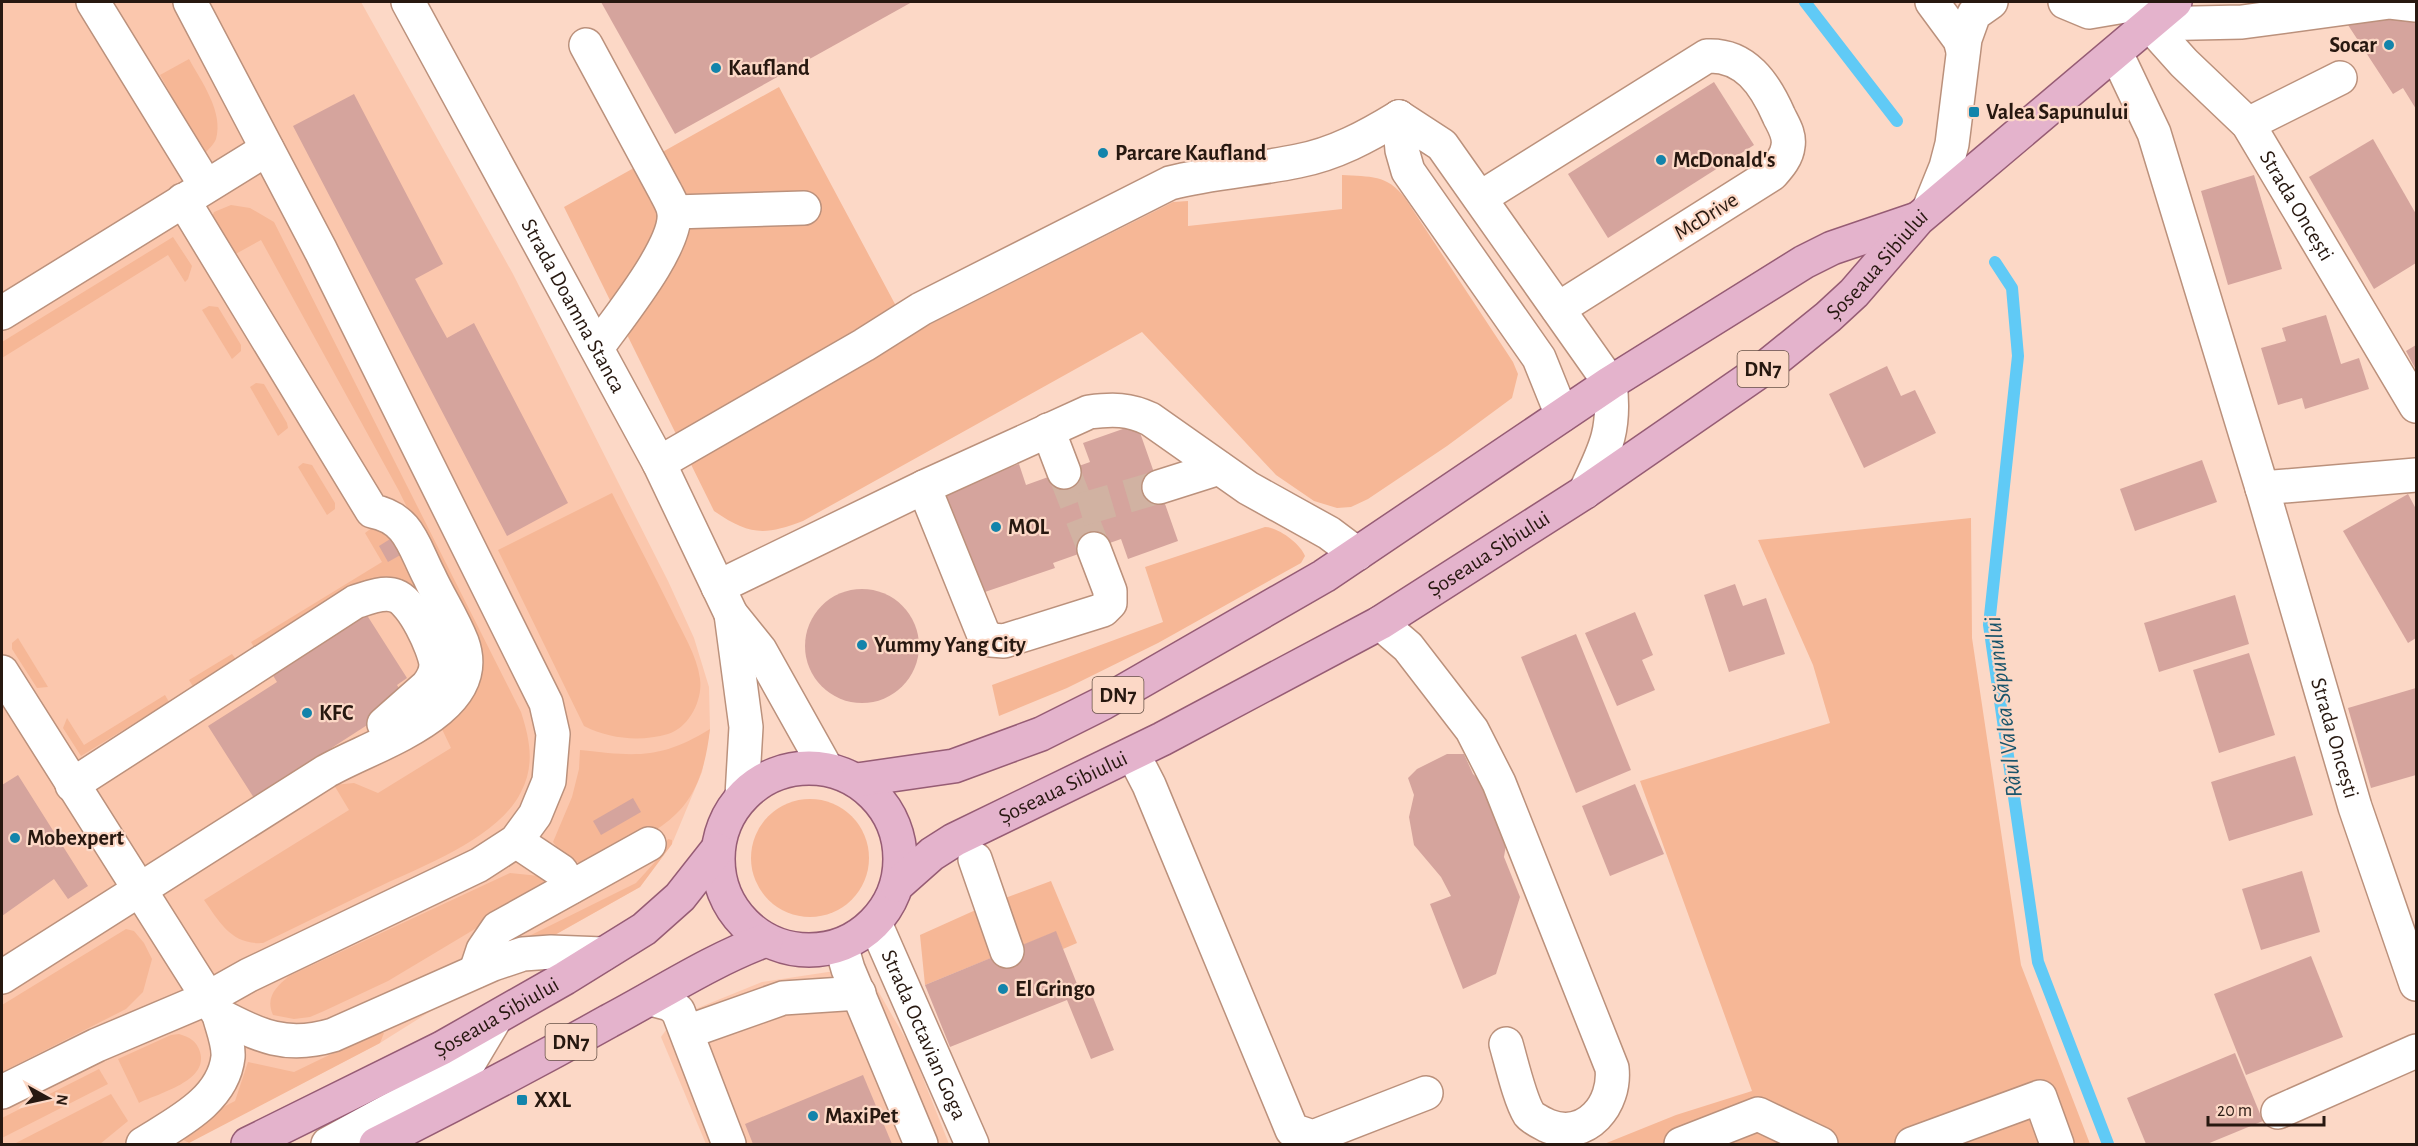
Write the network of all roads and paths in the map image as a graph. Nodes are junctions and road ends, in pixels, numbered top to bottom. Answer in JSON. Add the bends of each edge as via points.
{"nodes":[{"id":1,"x":93,"y":2,"type":"edge"},
{"id":2,"x":190,"y":2,"type":"edge"},
{"id":3,"x":408,"y":2,"type":"edge"},
{"id":4,"x":1991,"y":2,"type":"edge"},
{"id":5,"x":2065,"y":2,"type":"edge"},
{"id":6,"x":2175,"y":2,"type":"edge"},
{"id":7,"x":2416,"y":5,"type":"edge"},
{"id":8,"x":1941,"y":8,"type":"edge"},
{"id":9,"x":2148,"y":13,"type":"edge"},
{"id":10,"x":586,"y":45,"type":"dead end"},
{"id":11,"x":1964,"y":51,"type":"junction"},
{"id":12,"x":2116,"y":53,"type":"junction"},
{"id":13,"x":2340,"y":78,"type":"dead end"},
{"id":14,"x":1399,"y":117,"type":"junction"},
{"id":15,"x":2248,"y":124,"type":"junction"},
{"id":16,"x":267,"y":149,"type":"junction"},
{"id":17,"x":195,"y":193,"type":"junction"},
{"id":18,"x":1480,"y":198,"type":"junction"},
{"id":19,"x":804,"y":208,"type":"dead end"},
{"id":20,"x":674,"y":212,"type":"junction"},
{"id":21,"x":1923,"y":214,"type":"junction"},
{"id":22,"x":1558,"y":309,"type":"junction"},
{"id":23,"x":2,"y":313,"type":"edge"},
{"id":24,"x":597,"y":348,"type":"junction"},
{"id":25,"x":1610,"y":383,"type":"junction"},
{"id":26,"x":2416,"y":406,"type":"edge"},
{"id":27,"x":1562,"y":415,"type":"junction"},
{"id":28,"x":1048,"y":430,"type":"junction"},
{"id":29,"x":658,"y":463,"type":"junction"},
{"id":30,"x":1219,"y":468,"type":"junction"},
{"id":31,"x":1064,"y":471,"type":"tunnel mouth"},
{"id":32,"x":2416,"y":475,"type":"edge"},
{"id":33,"x":924,"y":487,"type":"junction"},
{"id":34,"x":1159,"y":487,"type":"tunnel mouth"},
{"id":35,"x":2262,"y":488,"type":"junction"},
{"id":36,"x":1585,"y":492,"type":"junction"},
{"id":37,"x":1094,"y":549,"type":"tunnel mouth"},
{"id":38,"x":1357,"y":554,"type":"junction"},
{"id":39,"x":724,"y":600,"type":"junction"},
{"id":40,"x":1380,"y":623,"type":"junction"},
{"id":41,"x":2,"y":672,"type":"edge"},
{"id":42,"x":1133,"y":754,"type":"junction"},
{"id":43,"x":338,"y":765,"type":"junction"},
{"id":44,"x":826,"y":768,"type":"junction"},
{"id":45,"x":857,"y":780,"type":"junction"},
{"id":46,"x":72,"y":785,"type":"junction"},
{"id":47,"x":742,"y":796,"type":"junction"},
{"id":48,"x":516,"y":841,"type":"junction"},
{"id":49,"x":649,"y":844,"type":"dead end"},
{"id":50,"x":717,"y":850,"type":"junction"},
{"id":51,"x":975,"y":860,"type":"dead end"},
{"id":52,"x":897,"y":885,"type":"junction"},
{"id":53,"x":571,"y":887,"type":"junction"},
{"id":54,"x":138,"y":888,"type":"junction"},
{"id":55,"x":875,"y":923,"type":"junction"},
{"id":56,"x":766,"y":940,"type":"junction"},
{"id":57,"x":841,"y":945,"type":"junction"},
{"id":58,"x":1007,"y":951,"type":"dead end"},
{"id":59,"x":603,"y":954,"type":"junction"},
{"id":60,"x":476,"y":971,"type":"junction"},
{"id":61,"x":2,"y":977,"type":"edge"},
{"id":62,"x":2416,"y":984,"type":"edge"},
{"id":63,"x":859,"y":993,"type":"junction"},
{"id":64,"x":651,"y":999,"type":"junction"},
{"id":65,"x":213,"y":1006,"type":"junction"},
{"id":66,"x":495,"y":1019,"type":"junction"},
{"id":67,"x":687,"y":1032,"type":"junction"},
{"id":68,"x":1506,"y":1044,"type":"dead end"},
{"id":69,"x":2416,"y":1051,"type":"edge"},
{"id":70,"x":2,"y":1092,"type":"edge"},
{"id":71,"x":1426,"y":1093,"type":"dead end"},
{"id":72,"x":2278,"y":1112,"type":"dead end"},
{"id":73,"x":381,"y":1143,"type":"edge"},
{"id":74,"x":143,"y":1144,"type":"edge"},
{"id":75,"x":248,"y":1144,"type":"edge"},
{"id":76,"x":328,"y":1144,"type":"edge"},
{"id":77,"x":729,"y":1144,"type":"edge"},
{"id":78,"x":921,"y":1144,"type":"edge"},
{"id":79,"x":972,"y":1144,"type":"edge"},
{"id":80,"x":1681,"y":1144,"type":"edge"},
{"id":81,"x":1821,"y":1144,"type":"edge"},
{"id":82,"x":1912,"y":1144,"type":"edge"},
{"id":83,"x":2057,"y":1144,"type":"edge"}],
"edges":[{"from":1,"to":17,"type":"street"},
{"from":2,"to":16,"type":"street"},
{"from":3,"to":24,"type":"street","name":"Strada Doamna Stanca"},
{"from":4,"to":11,"type":"street","via":[[1971,19]]},
{"from":5,"to":9,"type":"street","via":[[2089,12]]},
{"from":6,"to":9,"type":"main road","number":"DN7"},
{"from":7,"to":9,"type":"street","via":[[2390,2],[2242,22]]},
{"from":8,"to":11,"type":"street"},
{"from":9,"to":12,"type":"main road","number":"DN7"},
{"from":9,"to":15,"type":"street","name":"Strada Oncești","via":[[2184,63]]},
{"from":10,"to":20,"type":"street"},
{"from":11,"to":21,"type":"street","via":[[1950,152],[1938,192]]},
{"from":12,"to":21,"type":"main road","number":"DN7"},
{"from":12,"to":35,"type":"street","name":"Strada Oncești","via":[[2154,133]]},
{"from":13,"to":15,"type":"street"},
{"from":14,"to":18,"type":"street","via":[[1442,146]]},
{"from":14,"to":27,"type":"street","via":[[1408,171],[1539,358]]},
{"from":14,"to":29,"type":"street","via":[[1363,138],[1300,161],[1202,174],[1170,183],[921,309]]},
{"from":15,"to":26,"type":"street","name":"Strada Oncești"},
{"from":16,"to":17,"type":"street"},
{"from":16,"to":48,"type":"street","via":[[546,703],[553,735],[549,781],[535,815]]},
{"from":17,"to":23,"type":"street"},
{"from":17,"to":43,"type":"street","via":[[372,511],[389,514],[405,529],[462,644],[464,674],[460,689],[449,701],[382,745]]},
{"from":18,"to":22,"type":"street"},
{"from":18,"to":22,"type":"street","name":"McDrive","via":[[1707,56],[1739,62],[1769,92],[1788,136],[1788,148],[1772,174]]},
{"from":19,"to":20,"type":"street"},
{"from":20,"to":24,"type":"street","via":[[670,236],[650,273]]},
{"from":21,"to":25,"type":"main road","name":"Șoseaua Sibiului","number":"DN7","via":[[1804,262]]},
{"from":21,"to":36,"type":"main road","name":"Șoseaua Sibiului","number":"DN7","via":[[1828,317],[1766,367]]},
{"from":22,"to":25,"type":"street"},
{"from":24,"to":29,"type":"street","name":"Strada Doamna Stanca"},
{"from":25,"to":27,"type":"main road","name":"Șoseaua Sibiului","number":"DN7"},
{"from":25,"to":36,"type":"street","via":[[1614,413],[1605,450]]},
{"from":27,"to":38,"type":"main road","name":"Șoseaua Sibiului","number":"DN7"},
{"from":28,"to":30,"type":"street","via":[[1089,412],[1114,408],[1135,412]]},
{"from":28,"to":31,"type":"street"},
{"from":28,"to":33,"type":"street"},
{"from":29,"to":39,"type":"street","name":"Strada Doamna Stanca"},
{"from":30,"to":34,"type":"street"},
{"from":30,"to":38,"type":"street","via":[[1329,533]]},
{"from":32,"to":35,"type":"street"},
{"from":33,"to":37,"type":"street","via":[[983,633],[991,640],[1004,641],[1103,610],[1110,603],[1110,591]]},
{"from":33,"to":39,"type":"street"},
{"from":35,"to":62,"type":"street","name":"Strada Oncești","via":[[2355,807]]},
{"from":36,"to":40,"type":"main road","name":"Șoseaua Sibiului","number":"DN7"},
{"from":38,"to":45,"type":"main road","name":"Șoseaua Sibiului","number":"DN7","via":[[1282,602],[1041,734],[954,765]]},
{"from":39,"to":44,"type":"street","name":"Strada Doamna Stanca","via":[[760,650]]},
{"from":39,"to":47,"type":"street","name":"Strada Doamna Stanca","via":[[746,727]]},
{"from":40,"to":42,"type":"main road","name":"Șoseaua Sibiului","number":"DN7"},
{"from":40,"to":68,"type":"street","via":[[1408,647],[1472,730],[1499,783],[1612,1068],[1611,1097],[1601,1113],[1580,1126],[1562,1129],[1540,1123],[1529,1114]]},
{"from":41,"to":46,"type":"street"},
{"from":42,"to":52,"type":"main road","name":"Șoseaua Sibiului","number":"DN7","via":[[954,840]]},
{"from":42,"to":71,"type":"street","via":[[1292,1130],[1313,1137]]},
{"from":43,"to":46,"type":"street","via":[[433,679],[436,666],[430,642],[407,604],[396,596],[375,596],[355,602]]},
{"from":43,"to":54,"type":"street"},
{"from":44,"to":45,"type":"main road","name":"Șoseaua Sibiului","number":"DN7"},
{"from":44,"to":47,"type":"main road","name":"Șoseaua Sibiului","number":"DN7","via":[[781,771]]},
{"from":45,"to":52,"type":"main road","name":"Șoseaua Sibiului","number":"DN7","via":[[890,815],[900,853]]},
{"from":46,"to":54,"type":"street"},
{"from":47,"to":50,"type":"main road","name":"Șoseaua Sibiului","number":"DN7","via":[[722,830]]},
{"from":48,"to":53,"type":"street","via":[[561,871]]},
{"from":48,"to":65,"type":"street","via":[[478,865],[260,969]]},
{"from":49,"to":53,"type":"street"},
{"from":50,"to":56,"type":"main road","name":"Șoseaua Sibiului","number":"DN7","via":[[721,882],[734,912]]},
{"from":50,"to":59,"type":"main road","name":"Șoseaua Sibiului","number":"DN7","via":[[680,897],[644,929]]},
{"from":51,"to":58,"type":"street"},
{"from":52,"to":55,"type":"main road","name":"Șoseaua Sibiului","number":"DN7"},
{"from":53,"to":60,"type":"street","via":[[498,928],[483,950]]},
{"from":54,"to":61,"type":"street"},
{"from":54,"to":65,"type":"street"},
{"from":55,"to":57,"type":"main road","name":"Șoseaua Sibiului","number":"DN7"},
{"from":55,"to":79,"type":"street","name":"Strada Octavian Goga"},
{"from":56,"to":57,"type":"main road","name":"Șoseaua Sibiului","number":"DN7","via":[[803,951]]},
{"from":56,"to":64,"type":"main road","number":"DN7","via":[[697,970]]},
{"from":57,"to":63,"type":"street"},
{"from":59,"to":60,"type":"street","via":[[523,954]]},
{"from":59,"to":66,"type":"main road","name":"Șoseaua Sibiului","number":"DN7"},
{"from":60,"to":65,"type":"street","via":[[316,1040],[265,1038]]},
{"from":63,"to":67,"type":"street","via":[[783,998]]},
{"from":63,"to":78,"type":"street"},
{"from":64,"to":67,"type":"street","via":[[670,1004],[678,1011]]},
{"from":64,"to":73,"type":"main road","number":"DN7"},
{"from":65,"to":70,"type":"street","via":[[97,1045]]},
{"from":65,"to":74,"type":"street","via":[[228,1055],[213,1095]]},
{"from":66,"to":75,"type":"main road","name":"Șoseaua Sibiului","number":"DN7"},
{"from":66,"to":76,"type":"street","via":[[470,1061],[453,1076]]},
{"from":67,"to":77,"type":"street"},
{"from":69,"to":72,"type":"street"},
{"from":80,"to":81,"type":"street","via":[[1758,1114]]},
{"from":82,"to":83,"type":"street","via":[[2040,1097]]}]}
